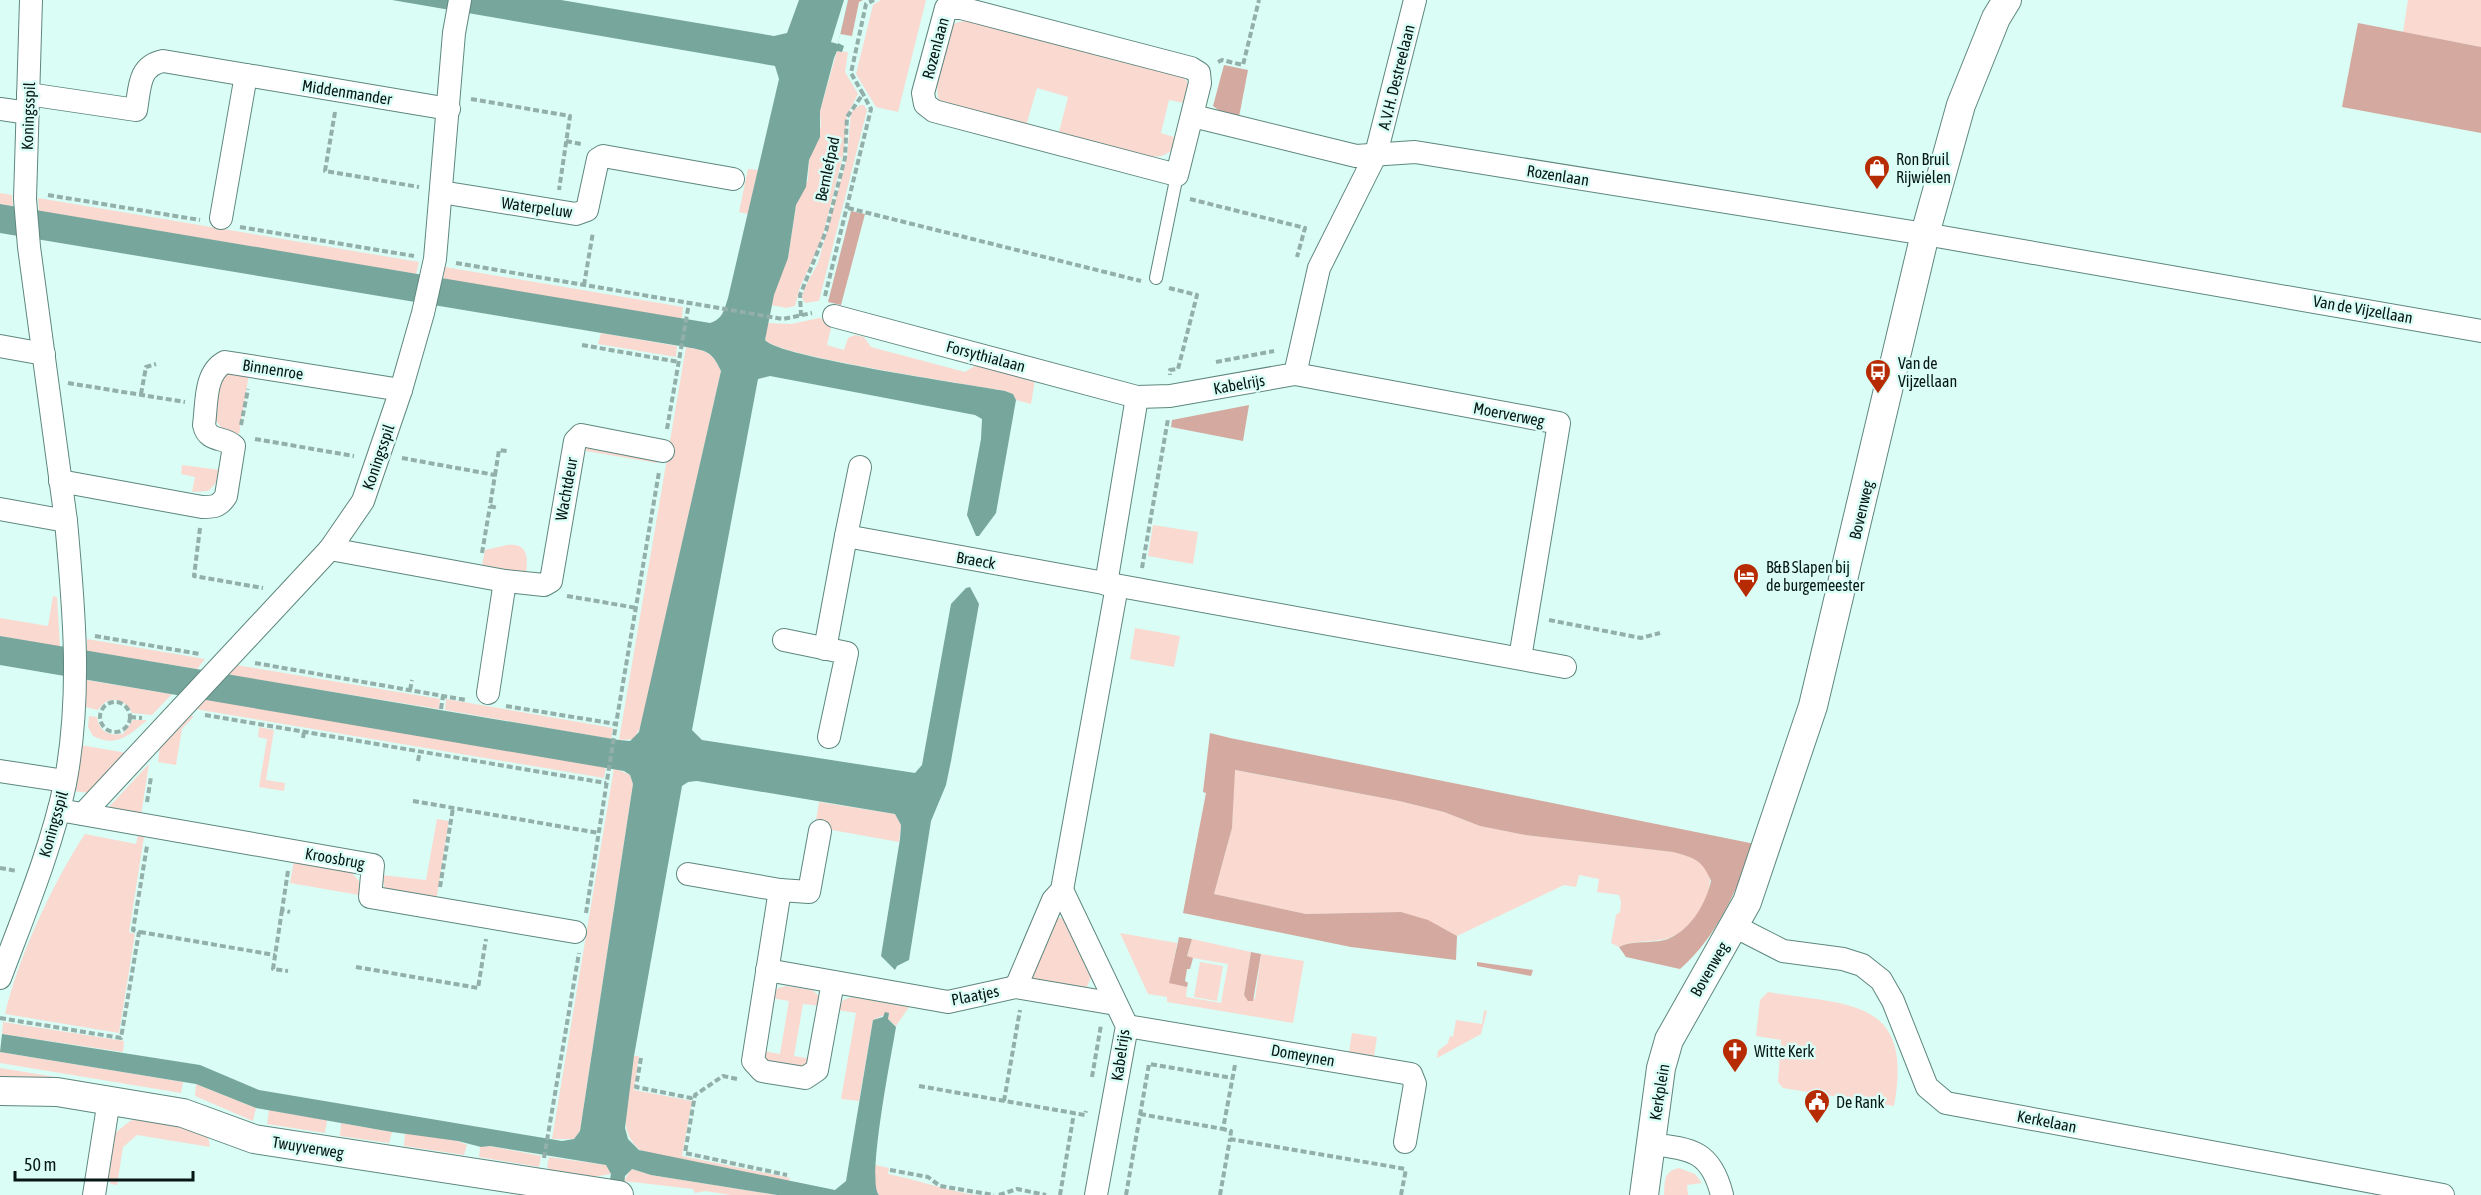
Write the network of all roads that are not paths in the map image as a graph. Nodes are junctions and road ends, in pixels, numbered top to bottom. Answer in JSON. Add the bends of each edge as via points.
{"nodes":[{"id":1,"x":31,"y":0,"type":"edge"},
{"id":2,"x":460,"y":0,"type":"edge"},
{"id":3,"x":1414,"y":0,"type":"edge"},
{"id":4,"x":2007,"y":0,"type":"edge"},
{"id":5,"x":246,"y":75,"type":"junction"},
{"id":6,"x":449,"y":102,"type":"junction"},
{"id":7,"x":28,"y":103,"type":"junction"},
{"id":8,"x":0,"y":109,"type":"edge"},
{"id":9,"x":1193,"y":116,"type":"junction"},
{"id":10,"x":1376,"y":154,"type":"junction"},
{"id":11,"x":733,"y":179,"type":"dead end"},
{"id":12,"x":1175,"y":185,"type":"junction"},
{"id":13,"x":441,"y":192,"type":"junction"},
{"id":14,"x":221,"y":218,"type":"dead end"},
{"id":15,"x":1925,"y":234,"type":"junction"},
{"id":16,"x":1155,"y":282,"type":"road end"},
{"id":17,"x":828,"y":314,"type":"road end"},
{"id":18,"x":2481,"y":331,"type":"edge"},
{"id":19,"x":0,"y":346,"type":"edge"},
{"id":20,"x":44,"y":354,"type":"junction"},
{"id":21,"x":1295,"y":374,"type":"junction"},
{"id":22,"x":401,"y":390,"type":"junction"},
{"id":23,"x":1137,"y":397,"type":"junction"},
{"id":24,"x":663,"y":451,"type":"road end"},
{"id":25,"x":860,"y":467,"type":"dead end"},
{"id":26,"x":60,"y":481,"type":"junction"},
{"id":27,"x":0,"y":509,"type":"edge"},
{"id":28,"x":66,"y":520,"type":"junction"},
{"id":29,"x":846,"y":536,"type":"junction"},
{"id":30,"x":330,"y":549,"type":"junction"},
{"id":31,"x":505,"y":581,"type":"junction"},
{"id":32,"x":1120,"y":586,"type":"junction"},
{"id":33,"x":784,"y":640,"type":"dead end"},
{"id":34,"x":825,"y":649,"type":"junction"},
{"id":35,"x":1520,"y":658,"type":"junction"},
{"id":36,"x":1565,"y":667,"type":"dead end"},
{"id":37,"x":487,"y":700,"type":"road end"},
{"id":38,"x":830,"y":737,"type":"dead end"},
{"id":39,"x":0,"y":771,"type":"edge"},
{"id":40,"x":65,"y":781,"type":"junction"},
{"id":41,"x":59,"y":810,"type":"junction"},
{"id":42,"x":83,"y":814,"type":"junction"},
{"id":43,"x":820,"y":831,"type":"dead end"},
{"id":44,"x":688,"y":874,"type":"dead end"},
{"id":45,"x":780,"y":890,"type":"junction"},
{"id":46,"x":1062,"y":890,"type":"junction"},
{"id":47,"x":1734,"y":926,"type":"junction"},
{"id":48,"x":575,"y":932,"type":"dead end"},
{"id":49,"x":767,"y":970,"type":"junction"},
{"id":50,"x":0,"y":978,"type":"edge"},
{"id":51,"x":834,"y":982,"type":"junction"},
{"id":52,"x":1020,"y":988,"type":"junction"},
{"id":53,"x":1110,"y":1003,"type":"junction"},
{"id":54,"x":1127,"y":1026,"type":"junction"},
{"id":55,"x":1669,"y":1040,"type":"joint"},
{"id":56,"x":0,"y":1091,"type":"edge"},
{"id":57,"x":109,"y":1100,"type":"junction"},
{"id":58,"x":1405,"y":1142,"type":"road end"},
{"id":59,"x":1651,"y":1144,"type":"junction"},
{"id":60,"x":609,"y":1194,"type":"edge"},
{"id":61,"x":94,"y":1195,"type":"edge"},
{"id":62,"x":1096,"y":1195,"type":"edge"},
{"id":63,"x":1644,"y":1195,"type":"edge"},
{"id":64,"x":1722,"y":1195,"type":"edge"},
{"id":65,"x":2443,"y":1195,"type":"edge"}],
"edges":[{"from":1,"to":7,"type":"street","name":"Koningsspil"},
{"from":2,"to":6,"type":"street","name":"Koningsspil"},
{"from":3,"to":10,"type":"street","name":"A.V.H. Destreelaan"},
{"from":4,"to":15,"type":"street","name":"Bovenweg","via":[[1961,105]]},
{"from":5,"to":6,"type":"street","name":"Middenmander","via":[[338,91]]},
{"from":5,"to":7,"type":"street","name":"Middenmander","via":[[151,63],[143,72],[136,110]]},
{"from":5,"to":14,"type":"street"},
{"from":6,"to":13,"type":"street","name":"Koningsspil"},
{"from":7,"to":8,"type":"street"},
{"from":7,"to":20,"type":"street","name":"Koningsspil","via":[[29,247]]},
{"from":9,"to":10,"type":"street","name":"Rozenlaan","via":[[1356,156]]},
{"from":9,"to":12,"type":"street"},
{"from":9,"to":12,"type":"street","name":"Rozenlaan","via":[[1200,83],[1199,73],[1191,68],[984,14],[946,8],[923,93],[926,104],[934,111]]},
{"from":10,"to":15,"type":"street","name":"Rozenlaan","via":[[1415,152]]},
{"from":10,"to":21,"type":"street","via":[[1319,268]]},
{"from":11,"to":13,"type":"street","name":"Waterpeluw","via":[[603,156],[598,159],[587,210],[576,214]]},
{"from":12,"to":16,"type":"lane"},
{"from":13,"to":22,"type":"street","name":"Koningsspil","via":[[434,262]]},
{"from":15,"to":18,"type":"street","name":"Van de Vijzellaan"},
{"from":15,"to":47,"type":"street","name":"Bovenweg","via":[[1819,687],[1747,902]]},
{"from":17,"to":23,"type":"street","name":"Forsythialaan"},
{"from":19,"to":20,"type":"street"},
{"from":20,"to":26,"type":"street","name":"Koningsspil"},
{"from":21,"to":23,"type":"street","name":"Kabelrijs","via":[[1170,396]]},
{"from":21,"to":35,"type":"street","name":"Moerverweg","via":[[1559,423]]},
{"from":22,"to":26,"type":"street","name":"Binnenroe","via":[[225,362],[216,366],[210,377],[207,406],[206,432],[234,446],[226,496],[215,507]]},
{"from":22,"to":30,"type":"street","name":"Koningsspil","via":[[363,501]]},
{"from":23,"to":32,"type":"street"},
{"from":24,"to":31,"type":"street","name":"Wachtdeur","via":[[581,435],[575,441],[551,581],[544,585]]},
{"from":25,"to":29,"type":"street"},
{"from":26,"to":28,"type":"street","name":"Koningsspil"},
{"from":27,"to":28,"type":"street"},
{"from":28,"to":40,"type":"street","name":"Koningsspil","via":[[76,635]]},
{"from":29,"to":32,"type":"street","name":"Braeck"},
{"from":29,"to":34,"type":"street"},
{"from":30,"to":31,"type":"street"},
{"from":30,"to":42,"type":"street","name":"Koningsspil"},
{"from":31,"to":37,"type":"street"},
{"from":32,"to":35,"type":"street"},
{"from":32,"to":46,"type":"street"},
{"from":33,"to":34,"type":"street"},
{"from":34,"to":38,"type":"street","via":[[847,652]]},
{"from":35,"to":36,"type":"street"},
{"from":39,"to":40,"type":"street"},
{"from":40,"to":41,"type":"street","name":"Koningsspil"},
{"from":41,"to":42,"type":"street","name":"Kroosbrug"},
{"from":41,"to":50,"type":"street","name":"Koningsspil"},
{"from":42,"to":48,"type":"street","name":"Kroosbrug","via":[[374,865],[370,897]]},
{"from":43,"to":45,"type":"street","via":[[809,892]]},
{"from":44,"to":45,"type":"street"},
{"from":45,"to":49,"type":"street"},
{"from":46,"to":52,"type":"street","via":[[1053,900]]},
{"from":46,"to":53,"type":"street","name":"Kabelrijs"},
{"from":47,"to":55,"type":"street","name":"Bovenweg"},
{"from":47,"to":65,"type":"street","name":"Kerkelaan","via":[[1783,951],[1862,965],[1881,980],[1927,1087],[1946,1102]]},
{"from":49,"to":51,"type":"street","name":"Plaatjes"},
{"from":49,"to":51,"type":"street","via":[[753,1061],[762,1071],[805,1078],[817,1070]]},
{"from":51,"to":52,"type":"street","name":"Plaatjes","via":[[948,1002]]},
{"from":52,"to":53,"type":"street","name":"Plaatjes"},
{"from":53,"to":54,"type":"street","name":"Kabelrijs"},
{"from":54,"to":58,"type":"street","name":"Domeynen","via":[[1411,1074],[1415,1084]]},
{"from":54,"to":62,"type":"street","name":"Kabelrijs"},
{"from":55,"to":59,"type":"street","name":"Kerkplein","via":[[1661,1068]]},
{"from":56,"to":57,"type":"street","name":"Twuyverweg","via":[[57,1092]]},
{"from":57,"to":60,"type":"street","name":"Twuyverweg","via":[[183,1113],[254,1139]]},
{"from":57,"to":61,"type":"street"},
{"from":59,"to":63,"type":"street","name":"Kerkplein"},
{"from":59,"to":64,"type":"street","name":"Kerkplein","via":[[1694,1152],[1708,1160]]}]}
